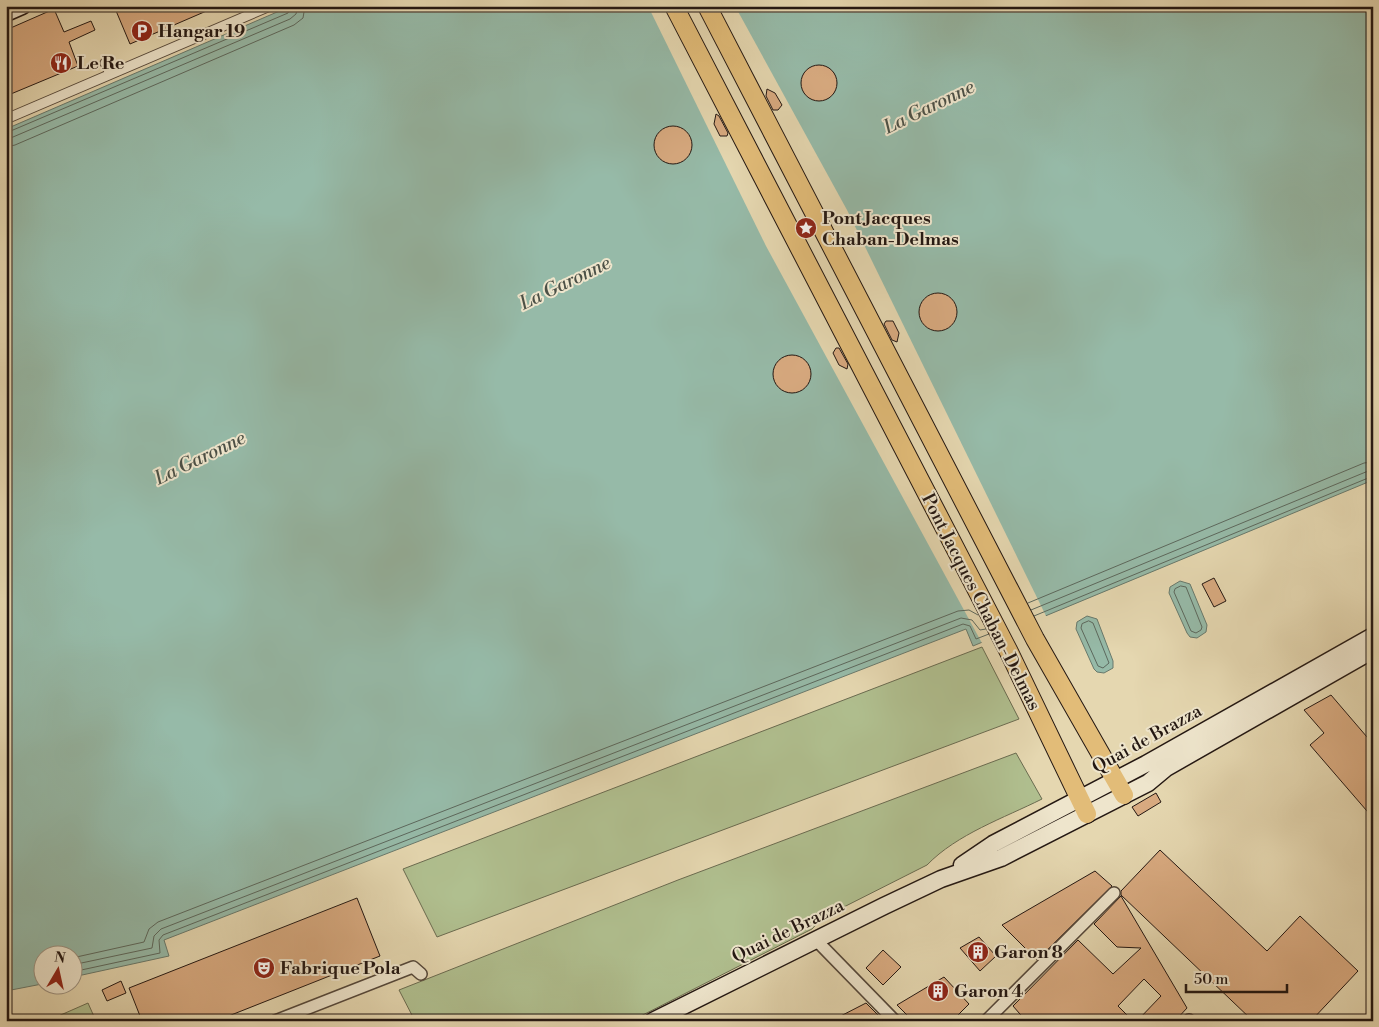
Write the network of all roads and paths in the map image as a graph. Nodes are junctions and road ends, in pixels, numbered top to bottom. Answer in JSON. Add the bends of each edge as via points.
{"nodes":[{"id":1,"x":22,"y":6,"type":"edge"},
{"id":2,"x":270,"y":6,"type":"edge"},
{"id":3,"x":674,"y":6,"type":"edge"},
{"id":4,"x":707,"y":6,"type":"edge"},
{"id":5,"x":6,"y":13,"type":"edge"},
{"id":6,"x":105,"y":63,"type":"dead end"},
{"id":7,"x":110,"y":74,"type":"junction"},
{"id":8,"x":6,"y":119,"type":"edge"},
{"id":9,"x":1369,"y":649,"type":"edge"},
{"id":10,"x":1116,"y":780,"type":"junction"},
{"id":11,"x":1124,"y":796,"type":"junction"},
{"id":12,"x":1083,"y":807,"type":"junction"},
{"id":13,"x":1114,"y":892,"type":"dead end"},
{"id":14,"x":816,"y":940,"type":"junction"},
{"id":15,"x":421,"y":974,"type":"dead end"},
{"id":16,"x":275,"y":1021,"type":"edge"},
{"id":17,"x":653,"y":1021,"type":"edge"},
{"id":18,"x":896,"y":1021,"type":"edge"},
{"id":19,"x":986,"y":1021,"type":"edge"}],
"edges":[{"from":1,"to":5,"type":"main road"},
{"from":2,"to":7,"type":"street"},
{"from":3,"to":12,"type":"main road","name":"Pont Jacques Chaban-Delmas","via":[[1009,652]]},
{"from":4,"to":10,"type":"main road","name":"Pont Jacques Chaban-Delmas","via":[[1035,639]]},
{"from":6,"to":7,"type":"street"},
{"from":7,"to":8,"type":"street"},
{"from":9,"to":10,"type":"main road","name":"Quai de Brazza"},
{"from":9,"to":11,"type":"main road","name":"Quai de Brazza"},
{"from":10,"to":11,"type":"main road","name":"Pont Jacques Chaban-Delmas"},
{"from":10,"to":12,"type":"main road","name":"Quai de Brazza"},
{"from":11,"to":12,"type":"main road","name":"Quai de Brazza"},
{"from":12,"to":14,"type":"main road","name":"Quai de Brazza","via":[[993,844],[941,879]]},
{"from":13,"to":19,"type":"street"},
{"from":14,"to":17,"type":"main road","name":"Quai de Brazza"},
{"from":14,"to":18,"type":"street"},
{"from":15,"to":16,"type":"street","via":[[413,967]]}]}
